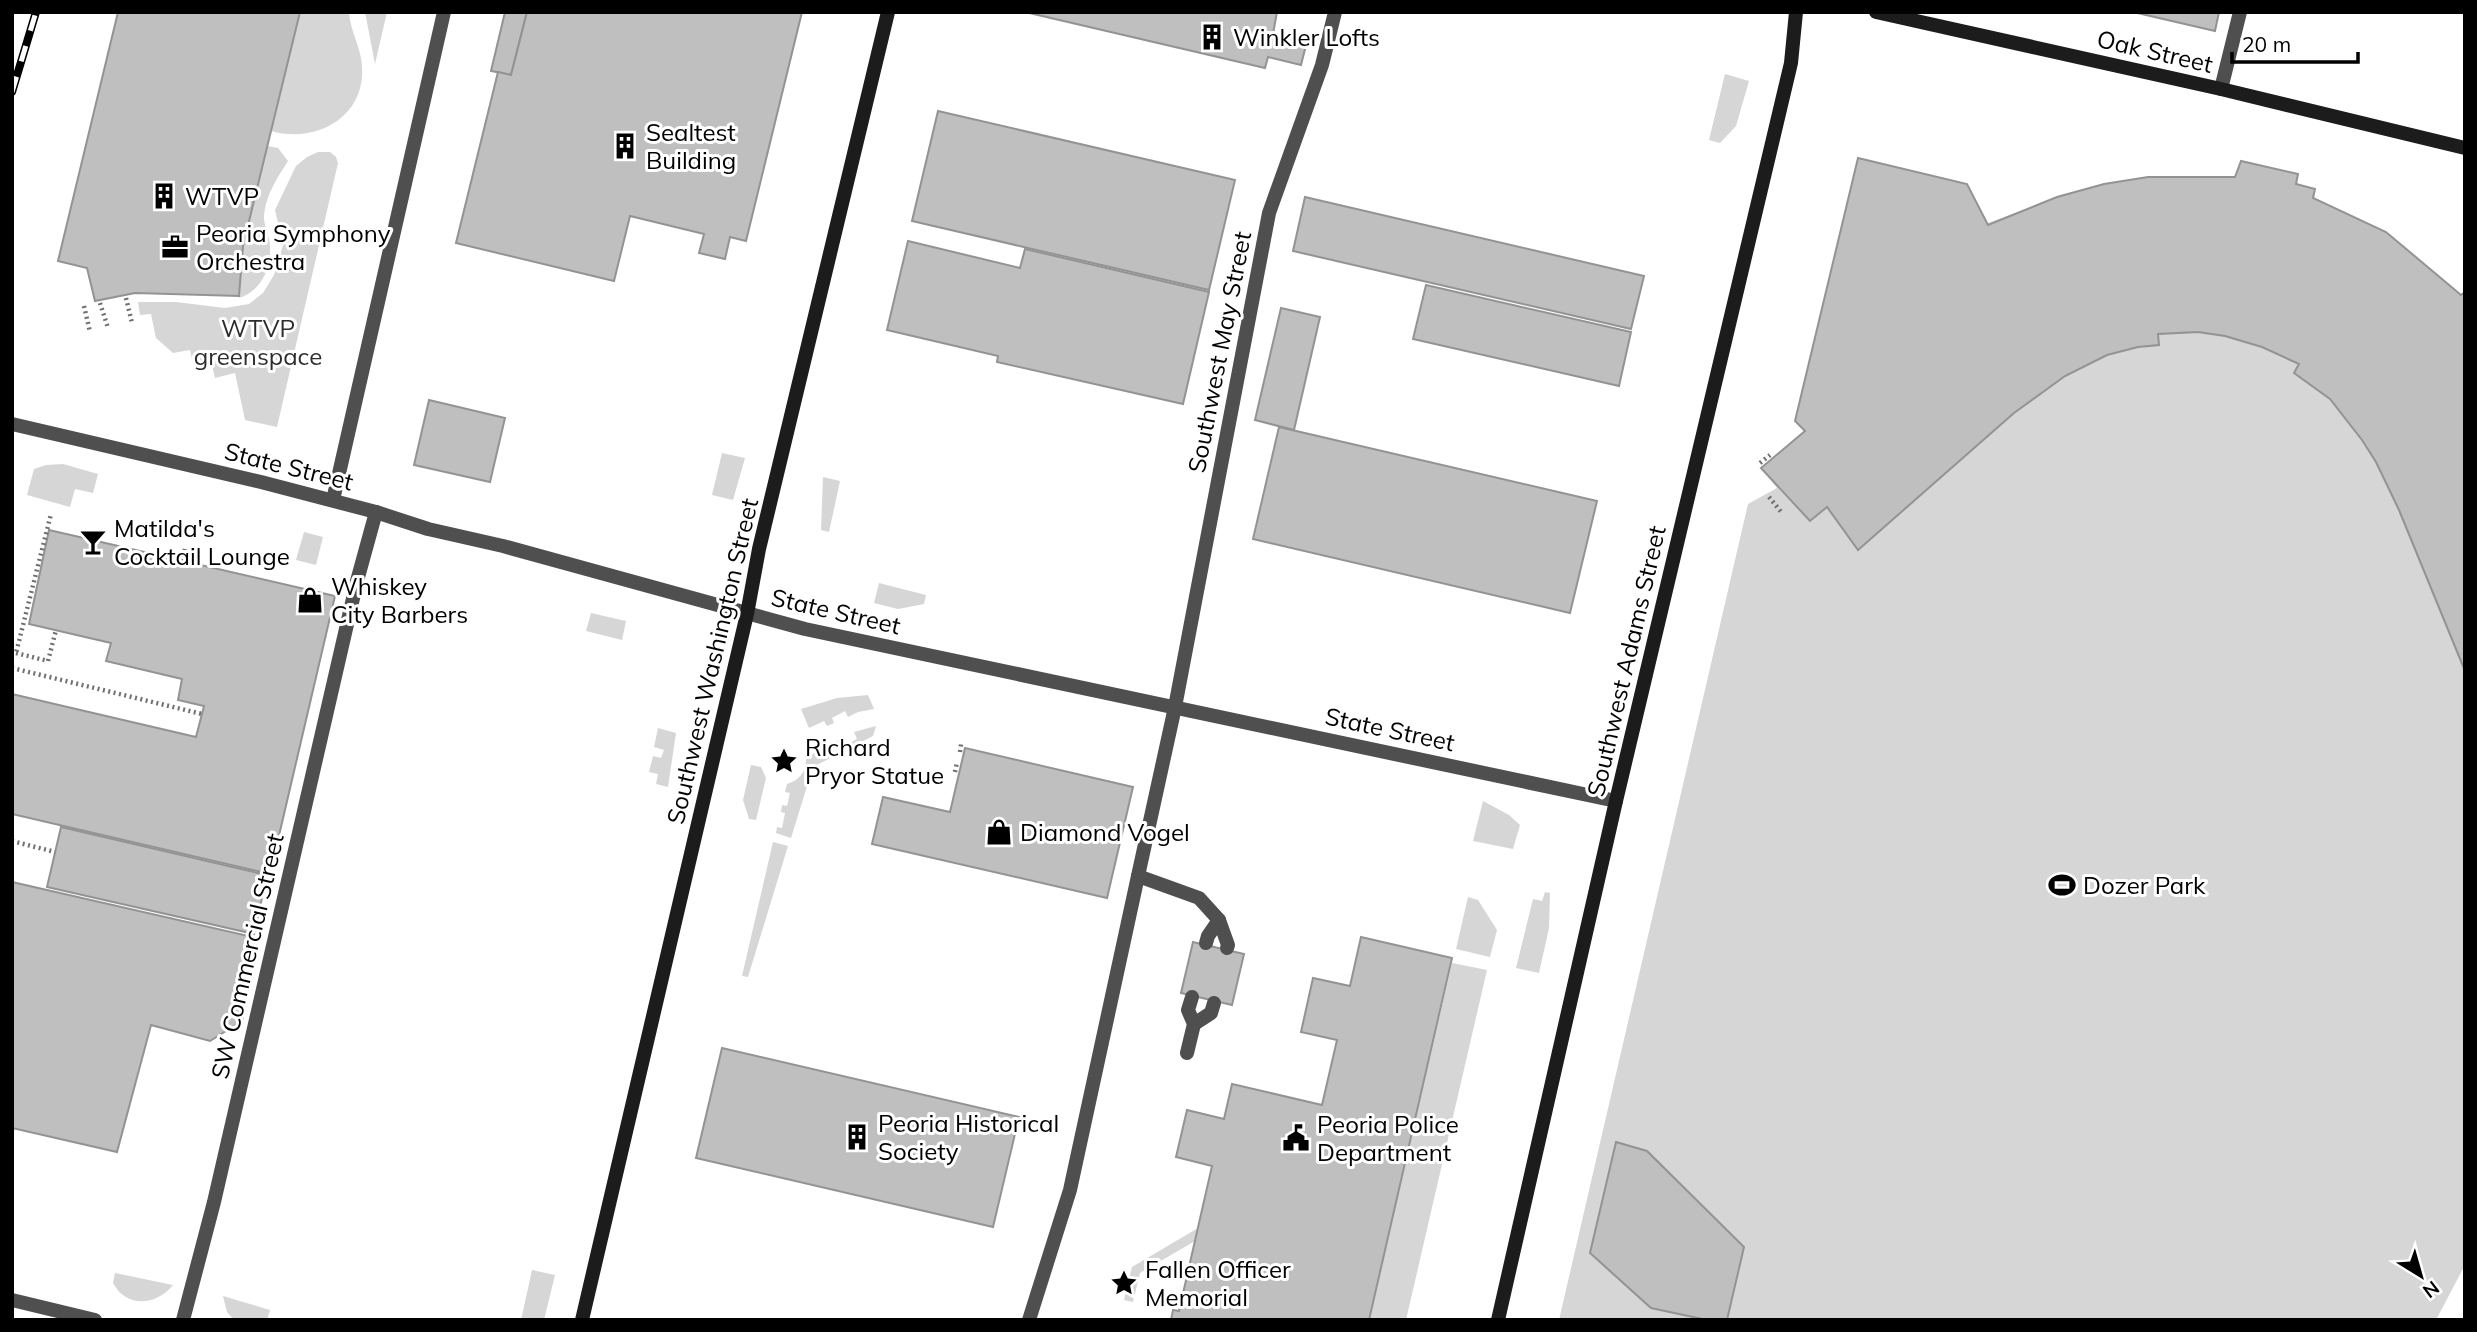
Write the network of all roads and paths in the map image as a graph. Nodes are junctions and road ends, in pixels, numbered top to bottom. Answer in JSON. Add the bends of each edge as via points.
{"nodes":[{"id":1,"x":444,"y":12,"type":"edge"},
{"id":2,"x":888,"y":12,"type":"edge"},
{"id":3,"x":1335,"y":12,"type":"edge"},
{"id":4,"x":1796,"y":12,"type":"edge"},
{"id":5,"x":1876,"y":12,"type":"edge"},
{"id":6,"x":2239,"y":12,"type":"edge"},
{"id":7,"x":2221,"y":89,"type":"junction"},
{"id":8,"x":2465,"y":148,"type":"edge"},
{"id":9,"x":126,"y":298,"type":"dead end"},
{"id":10,"x":100,"y":303,"type":"dead end"},
{"id":11,"x":84,"y":306,"type":"dead end"},
{"id":12,"x":132,"y":323,"type":"dead end"},
{"id":13,"x":108,"y":328,"type":"dead end"},
{"id":14,"x":90,"y":331,"type":"dead end"},
{"id":15,"x":12,"y":424,"type":"edge"},
{"id":16,"x":1770,"y":455,"type":"dead end"},
{"id":17,"x":1760,"y":463,"type":"dead end"},
{"id":18,"x":1769,"y":497,"type":"dead end"},
{"id":19,"x":333,"y":500,"type":"junction"},
{"id":20,"x":376,"y":512,"type":"junction"},
{"id":21,"x":1782,"y":513,"type":"dead end"},
{"id":22,"x":51,"y":514,"type":"dead end"},
{"id":23,"x":185,"y":549,"type":"dead end"},
{"id":24,"x":182,"y":561,"type":"dead end"},
{"id":25,"x":747,"y":614,"type":"junction"},
{"id":26,"x":56,"y":630,"type":"dead end"},
{"id":27,"x":14,"y":653,"type":"edge"},
{"id":28,"x":12,"y":668,"type":"edge"},
{"id":29,"x":1175,"y":707,"type":"junction"},
{"id":30,"x":202,"y":714,"type":"dead end"},
{"id":31,"x":961,"y":744,"type":"dead end"},
{"id":32,"x":960,"y":752,"type":"dead end"},
{"id":33,"x":957,"y":762,"type":"dead end"},
{"id":34,"x":955,"y":772,"type":"dead end"},
{"id":35,"x":1616,"y":801,"type":"junction"},
{"id":36,"x":12,"y":841,"type":"edge"},
{"id":37,"x":55,"y":852,"type":"dead end"},
{"id":38,"x":1138,"y":876,"type":"junction"},
{"id":39,"x":1219,"y":920,"type":"junction"},
{"id":40,"x":1206,"y":943,"type":"dead end"},
{"id":41,"x":1227,"y":948,"type":"dead end"},
{"id":42,"x":1192,"y":998,"type":"dead end"},
{"id":43,"x":1214,"y":1003,"type":"dead end"},
{"id":44,"x":1194,"y":1024,"type":"junction"},
{"id":45,"x":1188,"y":1053,"type":"dead end"},
{"id":46,"x":12,"y":1300,"type":"edge"},
{"id":47,"x":95,"y":1320,"type":"edge"},
{"id":48,"x":183,"y":1320,"type":"edge"},
{"id":49,"x":582,"y":1320,"type":"edge"},
{"id":50,"x":1029,"y":1320,"type":"edge"},
{"id":51,"x":1498,"y":1320,"type":"edge"}],
"edges":[{"from":1,"to":19,"type":"street"},
{"from":2,"to":25,"type":"street","name":"Southwest Washington Street"},
{"from":3,"to":29,"type":"street","name":"Southwest May Street","via":[[1322,65],[1269,213]]},
{"from":4,"to":35,"type":"street","name":"Southwest Adams Street","via":[[1791,63]]},
{"from":5,"to":7,"type":"street","name":"Oak Street"},
{"from":6,"to":7,"type":"street"},
{"from":7,"to":8,"type":"street","name":"Oak Street"},
{"from":9,"to":12,"type":"path"},
{"from":10,"to":13,"type":"path"},
{"from":11,"to":14,"type":"path"},
{"from":15,"to":19,"type":"street","name":"State Street"},
{"from":16,"to":17,"type":"path"},
{"from":18,"to":21,"type":"path"},
{"from":19,"to":20,"type":"street","name":"State Street"},
{"from":20,"to":25,"type":"street","name":"State Street"},
{"from":20,"to":48,"type":"street","name":"SW Commercial Street"},
{"from":22,"to":27,"type":"path"},
{"from":23,"to":24,"type":"path"},
{"from":25,"to":29,"type":"street","name":"State Street"},
{"from":25,"to":49,"type":"street","name":"Southwest Washington Street"},
{"from":26,"to":27,"type":"path","via":[[48,661]]},
{"from":28,"to":30,"type":"path"},
{"from":29,"to":35,"type":"street","name":"State Street"},
{"from":29,"to":38,"type":"street","name":"Southwest May Street"},
{"from":31,"to":32,"type":"path"},
{"from":33,"to":34,"type":"path"},
{"from":35,"to":51,"type":"street","name":"Southwest Adams Street"},
{"from":36,"to":37,"type":"path"},
{"from":38,"to":39,"type":"street","via":[[1199,898]]},
{"from":38,"to":50,"type":"street","name":"Southwest May Street","via":[[1070,1190]]},
{"from":39,"to":40,"type":"street"},
{"from":39,"to":41,"type":"street"},
{"from":42,"to":44,"type":"street","via":[[1188,1010]]},
{"from":43,"to":44,"type":"street","via":[[1211,1013]]},
{"from":44,"to":45,"type":"street"},
{"from":46,"to":47,"type":"street"}]}
